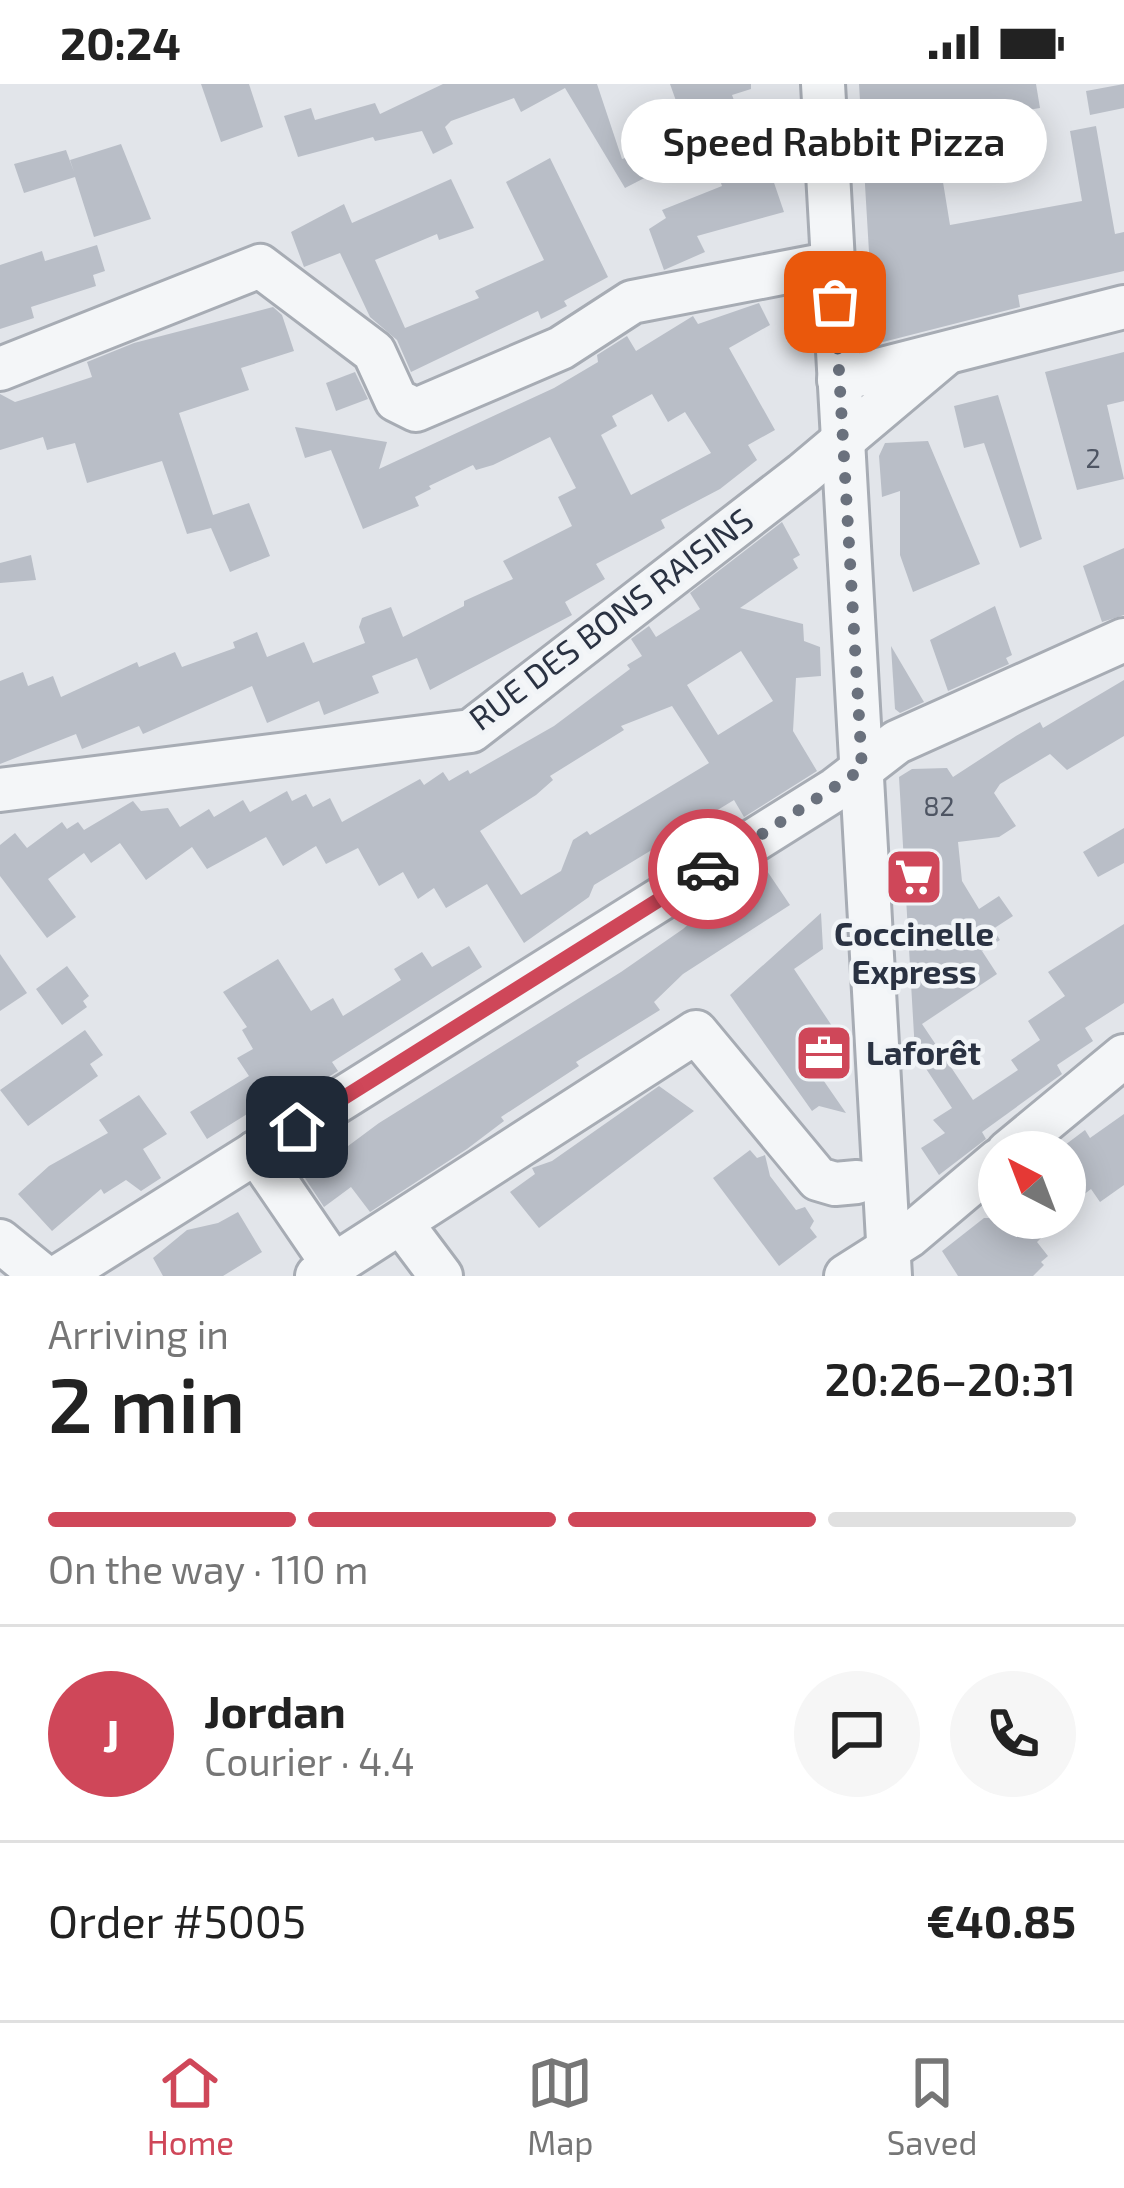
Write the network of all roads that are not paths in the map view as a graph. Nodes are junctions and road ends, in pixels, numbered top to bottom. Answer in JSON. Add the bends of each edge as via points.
{"nodes":[{"id":1,"x":824,"y":84,"type":"edge"},
{"id":2,"x":833,"y":263,"type":"junction"},
{"id":3,"x":1124,"y":307,"type":"edge"},
{"id":4,"x":943,"y":356,"type":"junction"},
{"id":5,"x":0,"y":369,"type":"edge"},
{"id":6,"x":839,"y":380,"type":"junction"},
{"id":7,"x":843,"y":440,"type":"junction"},
{"id":8,"x":1124,"y":640,"type":"edge"},
{"id":9,"x":862,"y":769,"type":"junction"},
{"id":10,"x":0,"y":790,"type":"edge"},
{"id":11,"x":1124,"y":1056,"type":"edge"},
{"id":12,"x":1033,"y":1131,"type":"edge"},
{"id":13,"x":256,"y":1152,"type":"junction"},
{"id":14,"x":978,"y":1179,"type":"edge"},
{"id":15,"x":857,"y":1182,"type":"dead end"},
{"id":16,"x":402,"y":1224,"type":"junction"},
{"id":17,"x":0,"y":1240,"type":"edge"},
{"id":18,"x":889,"y":1262,"type":"edge"},
{"id":19,"x":326,"y":1271,"type":"edge"},
{"id":20,"x":43,"y":1276,"type":"edge"},
{"id":21,"x":59,"y":1276,"type":"edge"},
{"id":22,"x":441,"y":1276,"type":"edge"},
{"id":23,"x":845,"y":1276,"type":"edge"}],
"edges":[{"from":1,"to":2,"type":"street"},
{"from":2,"to":5,"type":"street","via":[[632,302],[561,348],[416,410],[396,400],[374,352],[260,266]]},
{"from":2,"to":6,"type":"street"},
{"from":3,"to":4,"type":"street"},
{"from":4,"to":6,"type":"street"},
{"from":4,"to":7,"type":"street","name":"RUE DES BONS RAISINS"},
{"from":6,"to":7,"type":"street"},
{"from":7,"to":9,"type":"street"},
{"from":7,"to":10,"type":"street","name":"RUE DES BONS RAISINS","via":[[471,730]]},
{"from":8,"to":9,"type":"street","via":[[897,742]]},
{"from":9,"to":13,"type":"street"},
{"from":9,"to":18,"type":"street"},
{"from":11,"to":12,"type":"street"},
{"from":13,"to":19,"type":"street"},
{"from":13,"to":21,"type":"street"},
{"from":14,"to":18,"type":"street"},
{"from":15,"to":16,"type":"street","via":[[818,1179],[696,1032]]},
{"from":16,"to":19,"type":"street"},
{"from":16,"to":22,"type":"street"},
{"from":17,"to":20,"type":"street"},
{"from":18,"to":23,"type":"street"}]}
